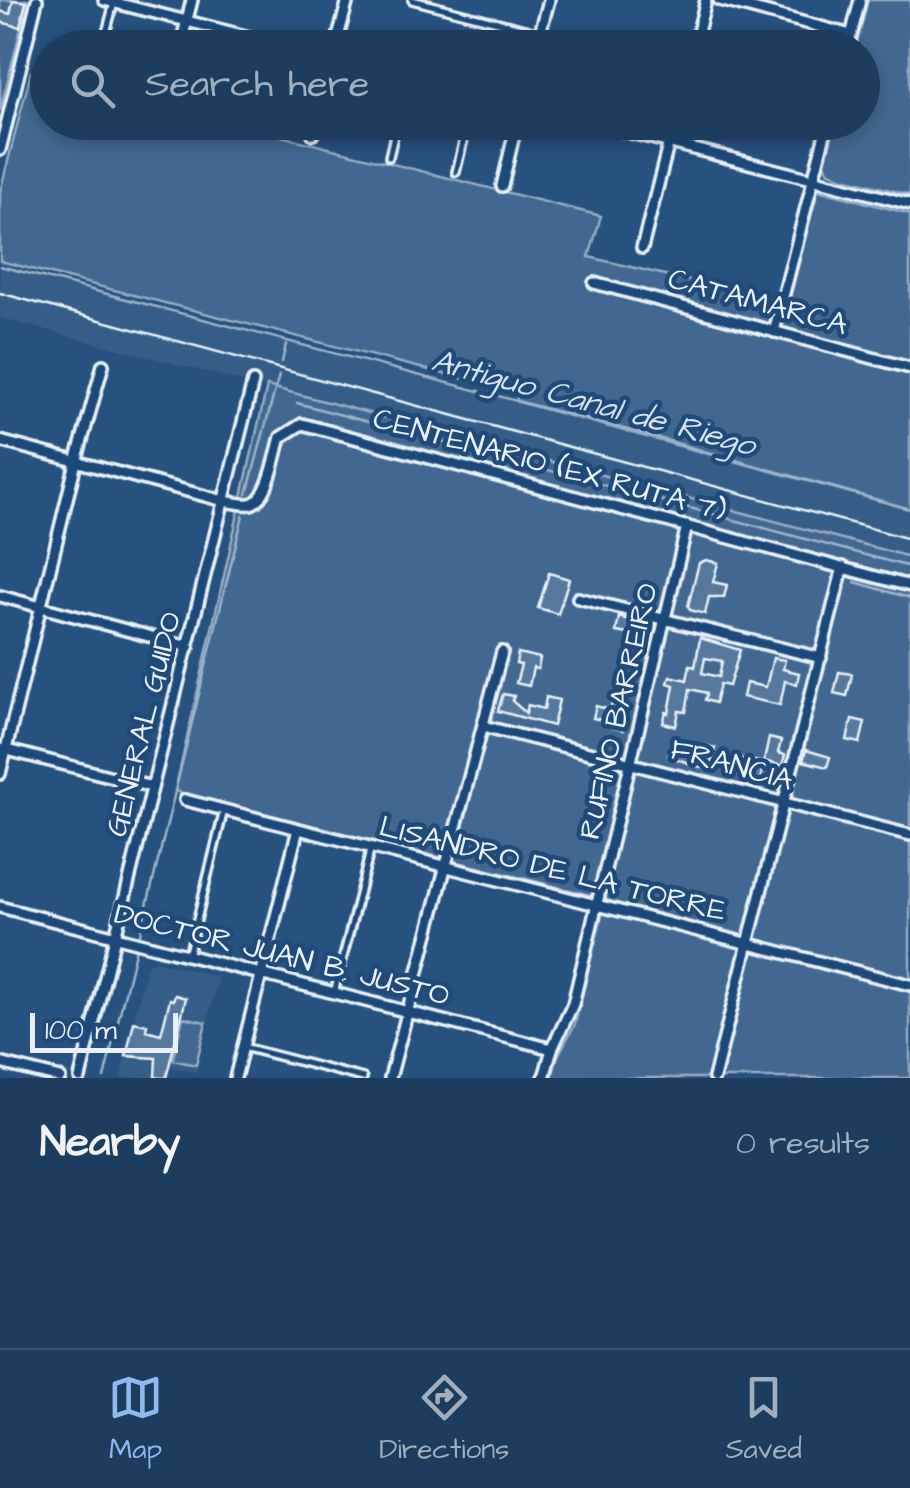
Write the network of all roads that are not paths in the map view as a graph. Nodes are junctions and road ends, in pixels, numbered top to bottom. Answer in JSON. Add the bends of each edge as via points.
{"nodes":[{"id":1,"x":37,"y":0,"type":"edge"},
{"id":2,"x":192,"y":0,"type":"edge"},
{"id":3,"x":348,"y":0,"type":"edge"},
{"id":4,"x":412,"y":0,"type":"edge"},
{"id":5,"x":549,"y":0,"type":"edge"},
{"id":6,"x":706,"y":0,"type":"edge"},
{"id":7,"x":719,"y":0,"type":"edge"},
{"id":8,"x":860,"y":0,"type":"edge"},
{"id":9,"x":109,"y":1,"type":"edge"},
{"id":10,"x":187,"y":20,"type":"junction"},
{"id":11,"x":105,"y":30,"type":"edge"},
{"id":12,"x":184,"y":30,"type":"edge"},
{"id":13,"x":218,"y":30,"type":"edge"},
{"id":14,"x":340,"y":30,"type":"edge"},
{"id":15,"x":528,"y":30,"type":"edge"},
{"id":16,"x":541,"y":30,"type":"edge"},
{"id":17,"x":698,"y":30,"type":"edge"},
{"id":18,"x":832,"y":30,"type":"edge"},
{"id":19,"x":852,"y":30,"type":"edge"},
{"id":20,"x":392,"y":140,"type":"edge"},
{"id":21,"x":464,"y":140,"type":"edge"},
{"id":22,"x":513,"y":140,"type":"edge"},
{"id":23,"x":657,"y":140,"type":"edge"},
{"id":24,"x":670,"y":140,"type":"edge"},
{"id":25,"x":823,"y":140,"type":"edge"},
{"id":26,"x":669,"y":143,"type":"junction"},
{"id":27,"x":0,"y":150,"type":"edge"},
{"id":28,"x":388,"y":156,"type":"dead end"},
{"id":29,"x":456,"y":172,"type":"dead end"},
{"id":30,"x":813,"y":180,"type":"junction"},
{"id":31,"x":502,"y":186,"type":"dead end"},
{"id":32,"x":910,"y":204,"type":"edge"},
{"id":33,"x":642,"y":248,"type":"dead end"},
{"id":34,"x":594,"y":283,"type":"dead end"},
{"id":35,"x":774,"y":332,"type":"junction"},
{"id":36,"x":103,"y":365,"type":"dead end"},
{"id":37,"x":910,"y":368,"type":"edge"},
{"id":38,"x":253,"y":382,"type":"dead end"},
{"id":39,"x":0,"y":442,"type":"edge"},
{"id":40,"x":76,"y":462,"type":"junction"},
{"id":41,"x":224,"y":502,"type":"junction"},
{"id":42,"x":687,"y":526,"type":"junction"},
{"id":43,"x":844,"y":567,"type":"junction"},
{"id":44,"x":910,"y":586,"type":"edge"},
{"id":45,"x":0,"y":596,"type":"edge"},
{"id":46,"x":578,"y":598,"type":"dead end"},
{"id":47,"x":40,"y":607,"type":"junction"},
{"id":48,"x":666,"y":618,"type":"junction"},
{"id":49,"x":189,"y":647,"type":"junction"},
{"id":50,"x":502,"y":652,"type":"dead end"},
{"id":51,"x":821,"y":658,"type":"junction"},
{"id":52,"x":483,"y":726,"type":"junction"},
{"id":53,"x":3,"y":749,"type":"edge"},
{"id":54,"x":632,"y":764,"type":"junction"},
{"id":55,"x":0,"y":774,"type":"edge"},
{"id":56,"x":152,"y":787,"type":"junction"},
{"id":57,"x":184,"y":800,"type":"dead end"},
{"id":58,"x":784,"y":804,"type":"junction"},
{"id":59,"x":224,"y":810,"type":"junction"},
{"id":60,"x":298,"y":828,"type":"junction"},
{"id":61,"x":910,"y":835,"type":"edge"},
{"id":62,"x":371,"y":847,"type":"junction"},
{"id":63,"x":446,"y":866,"type":"junction"},
{"id":64,"x":597,"y":904,"type":"junction"},
{"id":65,"x":0,"y":907,"type":"edge"},
{"id":66,"x":116,"y":938,"type":"junction"},
{"id":67,"x":748,"y":943,"type":"junction"},
{"id":68,"x":188,"y":956,"type":"junction"},
{"id":69,"x":261,"y":975,"type":"junction"},
{"id":70,"x":910,"y":984,"type":"edge"},
{"id":71,"x":334,"y":993,"type":"junction"},
{"id":72,"x":408,"y":1012,"type":"junction"},
{"id":73,"x":243,"y":1048,"type":"junction"},
{"id":74,"x":552,"y":1049,"type":"junction"},
{"id":75,"x":0,"y":1062,"type":"edge"},
{"id":76,"x":60,"y":1078,"type":"edge"},
{"id":77,"x":80,"y":1078,"type":"edge"},
{"id":78,"x":235,"y":1078,"type":"edge"},
{"id":79,"x":363,"y":1078,"type":"edge"},
{"id":80,"x":390,"y":1078,"type":"edge"},
{"id":81,"x":544,"y":1078,"type":"edge"},
{"id":82,"x":714,"y":1078,"type":"edge"}],
"edges":[{"from":1,"to":27,"type":"street"},
{"from":2,"to":10,"type":"street"},
{"from":3,"to":14,"type":"street"},
{"from":4,"to":15,"type":"lane"},
{"from":5,"to":16,"type":"street"},
{"from":6,"to":17,"type":"street"},
{"from":7,"to":18,"type":"street"},
{"from":8,"to":19,"type":"street"},
{"from":9,"to":10,"type":"street"},
{"from":9,"to":11,"type":"lane"},
{"from":10,"to":12,"type":"street"},
{"from":10,"to":13,"type":"street"},
{"from":20,"to":28,"type":"lane"},
{"from":21,"to":29,"type":"lane"},
{"from":22,"to":31,"type":"street"},
{"from":23,"to":26,"type":"street"},
{"from":24,"to":26,"type":"street"},
{"from":25,"to":30,"type":"street"},
{"from":26,"to":30,"type":"street"},
{"from":26,"to":33,"type":"street"},
{"from":30,"to":32,"type":"street"},
{"from":30,"to":35,"type":"street"},
{"from":34,"to":35,"type":"street","name":"CATAMARCA"},
{"from":35,"to":37,"type":"street","name":"CATAMARCA"},
{"from":36,"to":40,"type":"street"},
{"from":38,"to":41,"type":"street","name":"GENERAL GUIDO"},
{"from":39,"to":40,"type":"street"},
{"from":40,"to":41,"type":"street"},
{"from":40,"to":47,"type":"street"},
{"from":41,"to":42,"type":"street","name":"CENTENARIO (EX RUTA 7)","via":[[252,504],[260,498],[281,436],[302,424]]},
{"from":41,"to":49,"type":"street","name":"GENERAL GUIDO"},
{"from":42,"to":43,"type":"street","name":"CENTENARIO (EX RUTA 7)"},
{"from":42,"to":48,"type":"street","name":"RUFINO BARREIRO"},
{"from":43,"to":44,"type":"street","name":"CENTENARIO (EX RUTA 7)"},
{"from":43,"to":51,"type":"street"},
{"from":45,"to":47,"type":"street"},
{"from":46,"to":48,"type":"street"},
{"from":47,"to":49,"type":"street"},
{"from":47,"to":53,"type":"street"},
{"from":48,"to":51,"type":"street"},
{"from":48,"to":54,"type":"street","name":"RUFINO BARREIRO"},
{"from":49,"to":56,"type":"street","name":"GENERAL GUIDO"},
{"from":50,"to":52,"type":"street"},
{"from":51,"to":58,"type":"street"},
{"from":52,"to":54,"type":"street","name":"FRANCIA"},
{"from":52,"to":63,"type":"street"},
{"from":53,"to":55,"type":"street"},
{"from":53,"to":56,"type":"street"},
{"from":54,"to":58,"type":"street","name":"FRANCIA"},
{"from":54,"to":64,"type":"street","name":"RUFINO BARREIRO"},
{"from":56,"to":66,"type":"street","name":"GENERAL GUIDO"},
{"from":57,"to":59,"type":"street","name":"LISANDRO DE LA TORRE"},
{"from":58,"to":61,"type":"street","name":"FRANCIA"},
{"from":58,"to":67,"type":"street"},
{"from":59,"to":60,"type":"street","name":"LISANDRO DE LA TORRE"},
{"from":59,"to":68,"type":"lane"},
{"from":60,"to":62,"type":"street","name":"LISANDRO DE LA TORRE"},
{"from":60,"to":69,"type":"street"},
{"from":62,"to":63,"type":"street","name":"LISANDRO DE LA TORRE"},
{"from":62,"to":71,"type":"lane"},
{"from":63,"to":64,"type":"street","name":"LISANDRO DE LA TORRE"},
{"from":63,"to":72,"type":"street"},
{"from":64,"to":67,"type":"street","name":"LISANDRO DE LA TORRE"},
{"from":64,"to":74,"type":"street","name":"RUFINO BARREIRO","via":[[574,1004]]},
{"from":65,"to":66,"type":"street","name":"DOCTOR JUAN B. JUSTO"},
{"from":66,"to":68,"type":"street","name":"DOCTOR JUAN B. JUSTO"},
{"from":66,"to":77,"type":"street","name":"GENERAL GUIDO"},
{"from":67,"to":70,"type":"street","name":"LISANDRO DE LA TORRE"},
{"from":67,"to":82,"type":"street"},
{"from":68,"to":69,"type":"street","name":"DOCTOR JUAN B. JUSTO"},
{"from":69,"to":71,"type":"street","name":"DOCTOR JUAN B. JUSTO"},
{"from":69,"to":73,"type":"street"},
{"from":71,"to":72,"type":"street","name":"DOCTOR JUAN B. JUSTO"},
{"from":72,"to":74,"type":"street","name":"DOCTOR JUAN B. JUSTO"},
{"from":72,"to":80,"type":"street"},
{"from":73,"to":78,"type":"street"},
{"from":73,"to":79,"type":"lane"},
{"from":74,"to":81,"type":"street","name":"RUFINO BARREIRO"},
{"from":75,"to":76,"type":"street"}]}
